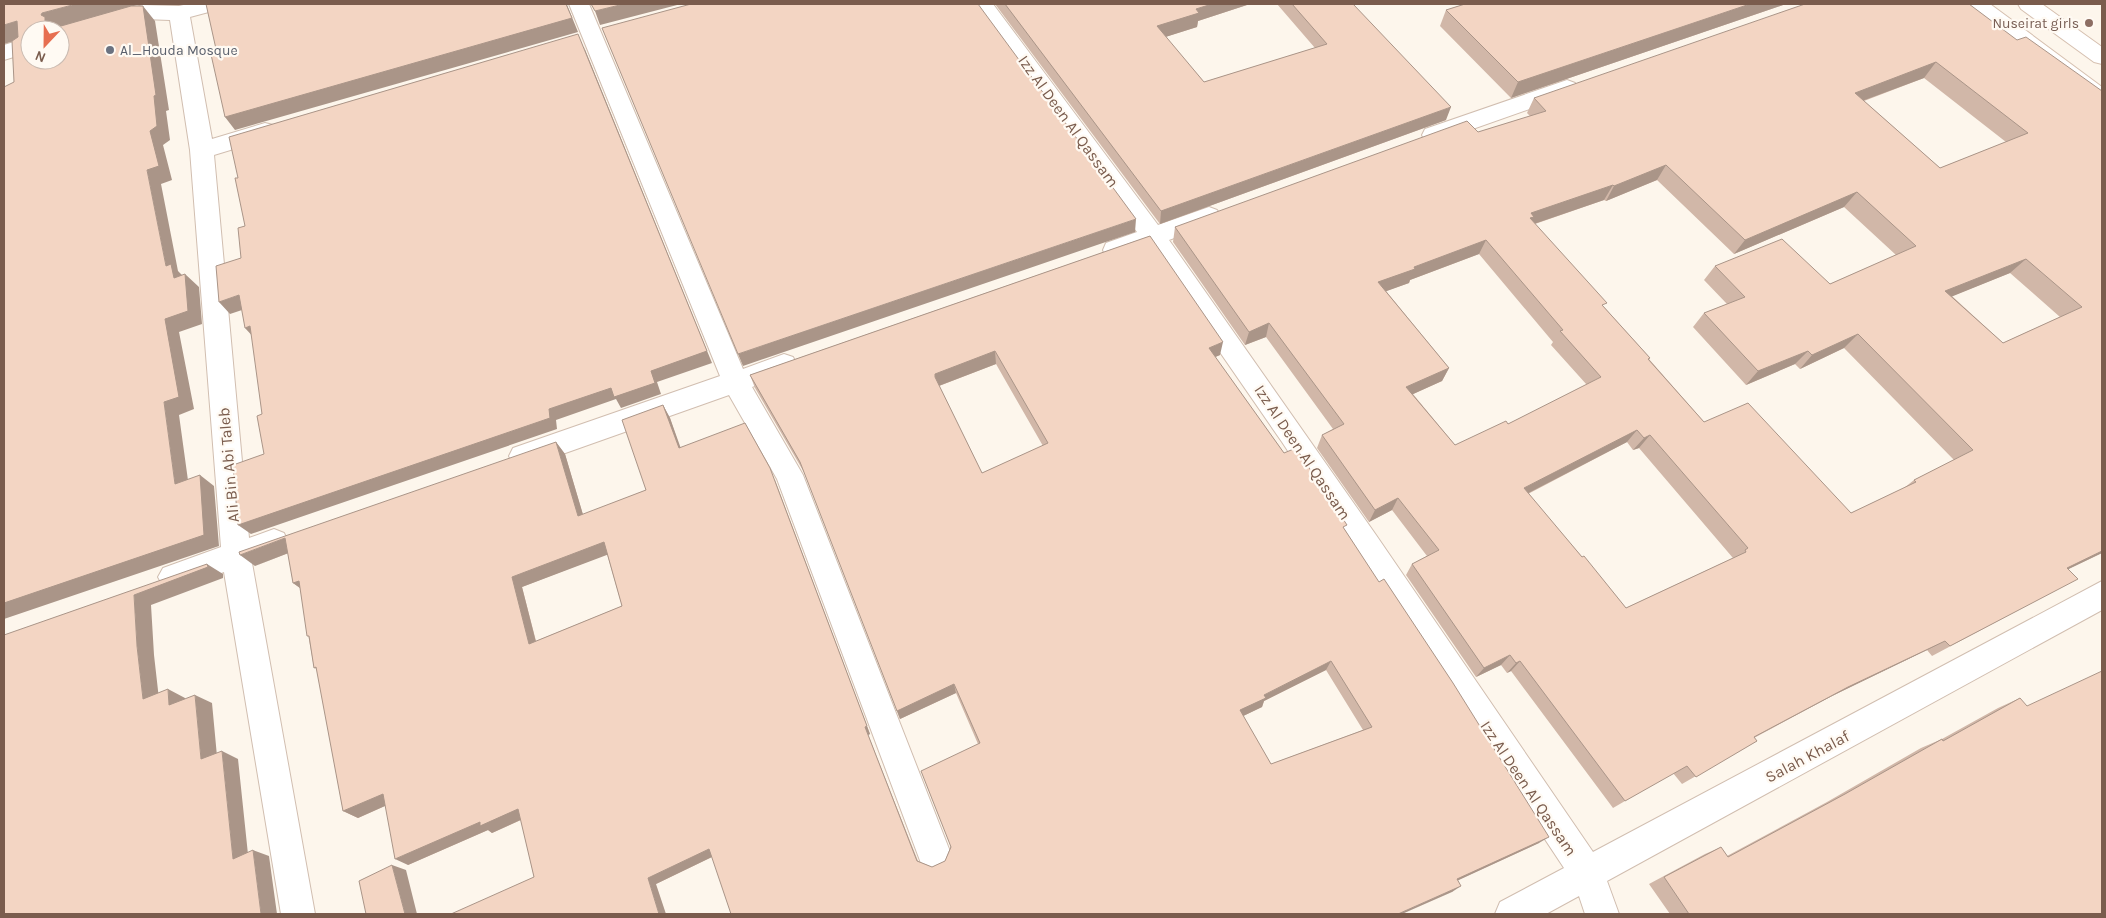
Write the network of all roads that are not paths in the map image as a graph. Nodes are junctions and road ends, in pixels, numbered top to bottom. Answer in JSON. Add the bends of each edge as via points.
{"nodes":[{"id":1,"x":214,"y":4,"type":"edge"},
{"id":2,"x":579,"y":4,"type":"edge"},
{"id":3,"x":1976,"y":4,"type":"edge"},
{"id":4,"x":2028,"y":4,"type":"edge"},
{"id":5,"x":990,"y":5,"type":"edge"},
{"id":6,"x":178,"y":13,"type":"junction"},
{"id":7,"x":70,"y":33,"type":"edge"},
{"id":8,"x":20,"y":47,"type":"edge"},
{"id":9,"x":4,"y":53,"type":"edge"},
{"id":10,"x":2102,"y":57,"type":"edge"},
{"id":11,"x":1586,"y":82,"type":"edge"},
{"id":12,"x":2102,"y":98,"type":"edge"},
{"id":13,"x":288,"y":125,"type":"edge"},
{"id":14,"x":1408,"y":143,"type":"edge"},
{"id":15,"x":202,"y":150,"type":"junction"},
{"id":16,"x":1235,"y":207,"type":"edge"},
{"id":17,"x":1154,"y":237,"type":"junction"},
{"id":18,"x":1088,"y":259,"type":"edge"},
{"id":19,"x":809,"y":356,"type":"edge"},
{"id":20,"x":735,"y":382,"type":"junction"},
{"id":21,"x":500,"y":464,"type":"edge"},
{"id":22,"x":292,"y":536,"type":"edge"},
{"id":23,"x":236,"y":556,"type":"junction"},
{"id":24,"x":152,"y":584,"type":"edge"},
{"id":25,"x":2102,"y":596,"type":"edge"},
{"id":26,"x":934,"y":854,"type":"dead end"},
{"id":27,"x":1588,"y":875,"type":"junction"},
{"id":28,"x":298,"y":914,"type":"edge"},
{"id":29,"x":1512,"y":914,"type":"edge"},
{"id":30,"x":1602,"y":914,"type":"edge"}],
"edges":[{"from":1,"to":6,"type":"street"},
{"from":2,"to":20,"type":"street"},
{"from":3,"to":12,"type":"street"},
{"from":4,"to":10,"type":"street"},
{"from":5,"to":17,"type":"street","name":"Izz Al Deen Al Qassam"},
{"from":6,"to":7,"type":"street","via":[[143,12]]},
{"from":6,"to":15,"type":"street","name":"Ali Bin Abi Taleb"},
{"from":8,"to":9,"type":"street"},
{"from":11,"to":14,"type":"street"},
{"from":13,"to":15,"type":"street"},
{"from":15,"to":23,"type":"street","name":"Ali Bin Abi Taleb"},
{"from":16,"to":17,"type":"street"},
{"from":17,"to":18,"type":"street"},
{"from":17,"to":27,"type":"street","name":"Izz Al Deen Al Qassam","via":[[1300,446]]},
{"from":19,"to":20,"type":"street"},
{"from":20,"to":21,"type":"street"},
{"from":20,"to":26,"type":"street","via":[[789,475]]},
{"from":22,"to":23,"type":"street"},
{"from":23,"to":24,"type":"street"},
{"from":23,"to":28,"type":"street","name":"Ali Bin Abi Taleb"},
{"from":25,"to":27,"type":"street","name":"Salah Khalaf"},
{"from":27,"to":29,"type":"street","name":"Salah Khalaf"},
{"from":27,"to":30,"type":"street","name":"Izz Al Deen Al Qassam"}]}
